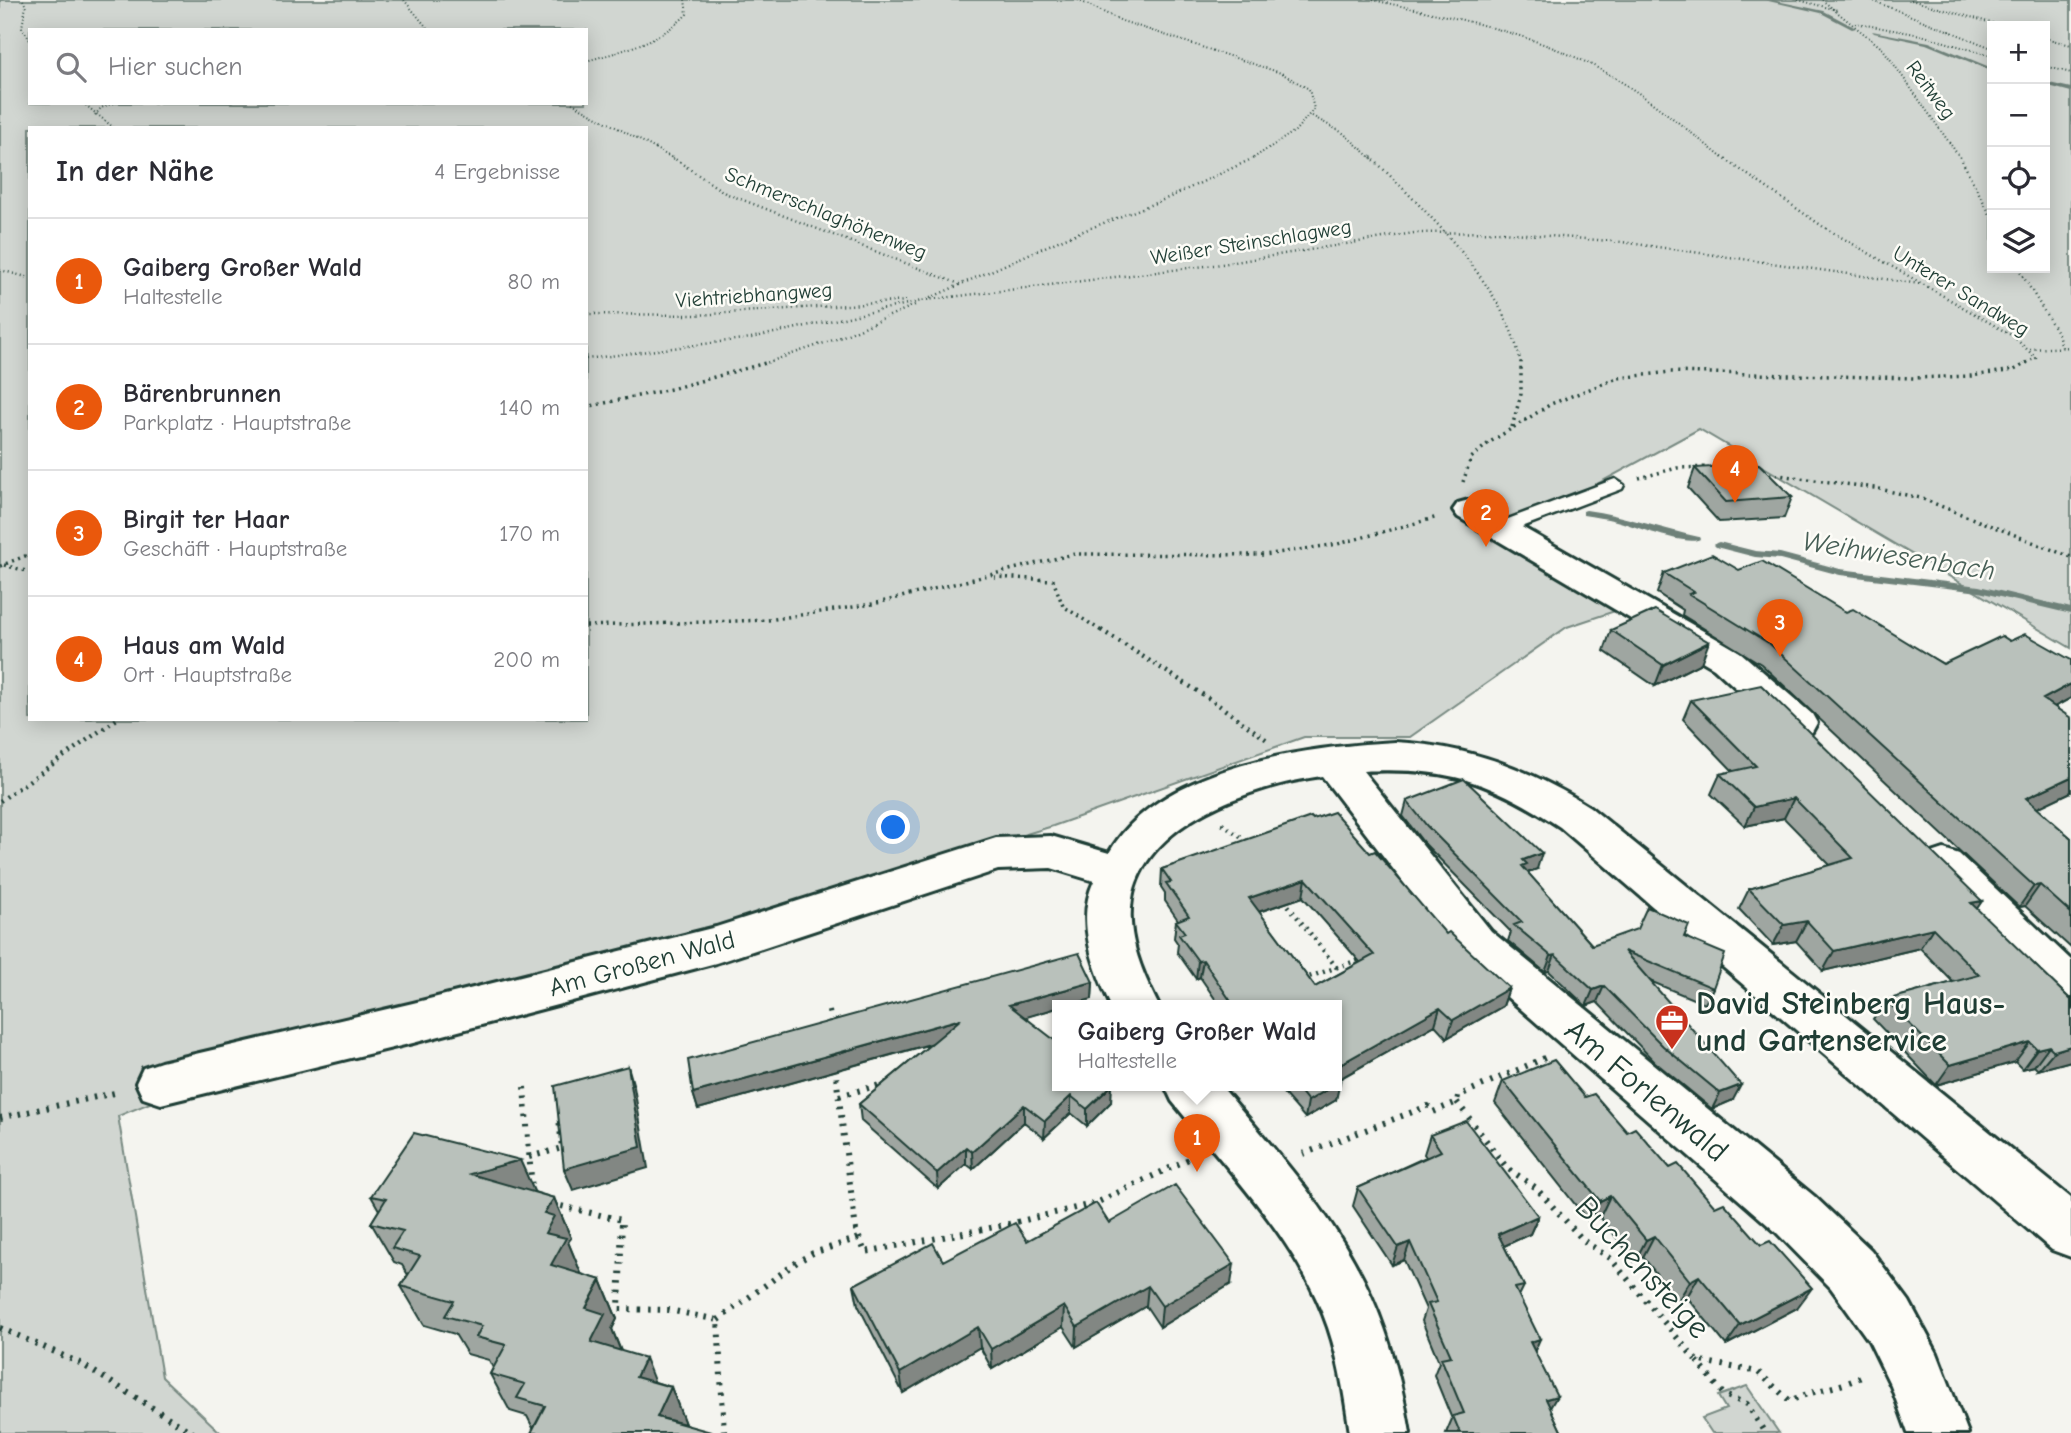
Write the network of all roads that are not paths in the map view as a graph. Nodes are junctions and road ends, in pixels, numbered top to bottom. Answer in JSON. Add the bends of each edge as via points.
{"nodes":[{"id":1,"x":1615,"y":485,"type":"road end"},
{"id":2,"x":1484,"y":519,"type":"joint"},
{"id":3,"x":1824,"y":748,"type":"edge"},
{"id":4,"x":1317,"y":763,"type":"junction"},
{"id":5,"x":1914,"y":836,"type":"edge"},
{"id":6,"x":1119,"y":872,"type":"junction"},
{"id":7,"x":2071,"y":989,"type":"edge"},
{"id":8,"x":1132,"y":1000,"type":"edge"},
{"id":9,"x":161,"y":1083,"type":"road end"},
{"id":10,"x":1194,"y":1091,"type":"edge"},
{"id":11,"x":2071,"y":1232,"type":"edge"},
{"id":12,"x":1380,"y":1433,"type":"edge"},
{"id":13,"x":1938,"y":1433,"type":"edge"}],
"edges":[{"from":1,"to":2,"type":"lane"},
{"from":2,"to":3,"type":"street","via":[[1727,660]]},
{"from":4,"to":6,"type":"street","via":[[1237,783],[1195,800],[1148,833]]},
{"from":4,"to":11,"type":"street","via":[[1389,755],[1453,762],[1546,798],[1610,846]]},
{"from":4,"to":13,"type":"street","name":"Am Forlenwald","via":[[1475,943],[1795,1214],[1851,1269],[1889,1321]]},
{"from":5,"to":7,"type":"street"},
{"from":6,"to":8,"type":"street","via":[[1110,899],[1109,928]]},
{"from":6,"to":9,"type":"street","name":"Am Großen Wald","via":[[1051,852],[996,854],[716,945]]},
{"from":10,"to":12,"type":"street","via":[[1309,1234],[1345,1298],[1366,1361]]}]}
